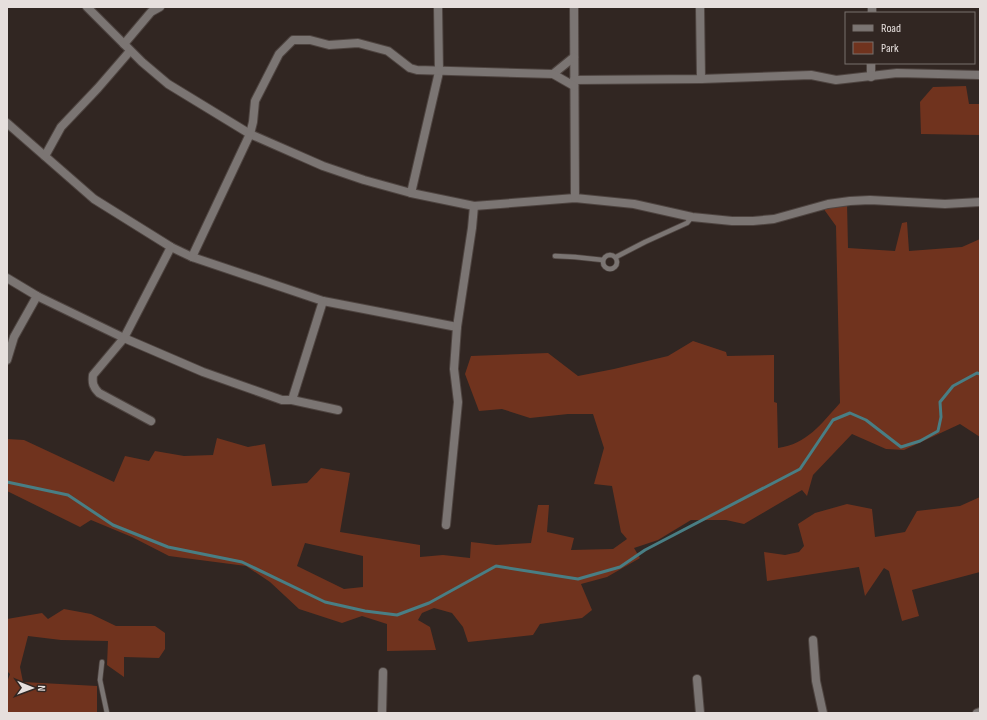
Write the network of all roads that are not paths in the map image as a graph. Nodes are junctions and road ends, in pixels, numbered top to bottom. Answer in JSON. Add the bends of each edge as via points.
{"nodes":[{"id":1,"x":87,"y":7,"type":"edge"},
{"id":2,"x":160,"y":7,"type":"edge"},
{"id":3,"x":438,"y":7,"type":"edge"},
{"id":4,"x":574,"y":7,"type":"edge"},
{"id":5,"x":700,"y":7,"type":"edge"},
{"id":6,"x":124,"y":44,"type":"junction"},
{"id":7,"x":130,"y":51,"type":"junction"},
{"id":8,"x":574,"y":57,"type":"junction"},
{"id":9,"x":871,"y":64,"type":"edge"},
{"id":10,"x":438,"y":72,"type":"junction"},
{"id":11,"x":553,"y":74,"type":"junction"},
{"id":12,"x":980,"y":75,"type":"edge"},
{"id":13,"x":871,"y":77,"type":"junction"},
{"id":14,"x":701,"y":79,"type":"junction"},
{"id":15,"x":574,"y":83,"type":"junction"},
{"id":16,"x":7,"y":123,"type":"edge"},
{"id":17,"x":250,"y":134,"type":"junction"},
{"id":18,"x":45,"y":156,"type":"junction"},
{"id":19,"x":411,"y":193,"type":"junction"},
{"id":20,"x":575,"y":198,"type":"junction"},
{"id":21,"x":980,"y":202,"type":"edge"},
{"id":22,"x":474,"y":206,"type":"junction"},
{"id":23,"x":692,"y":217,"type":"junction"},
{"id":24,"x":170,"y":247,"type":"junction"},
{"id":25,"x":555,"y":256,"type":"dead end"},
{"id":26,"x":192,"y":257,"type":"junction"},
{"id":27,"x":616,"y":257,"type":"junction"},
{"id":28,"x":603,"y":260,"type":"junction"},
{"id":29,"x":7,"y":278,"type":"edge"},
{"id":30,"x":37,"y":296,"type":"junction"},
{"id":31,"x":323,"y":301,"type":"junction"},
{"id":32,"x":457,"y":327,"type":"junction"},
{"id":33,"x":124,"y":338,"type":"junction"},
{"id":34,"x":7,"y":360,"type":"edge"},
{"id":35,"x":292,"y":400,"type":"junction"},
{"id":36,"x":338,"y":410,"type":"dead end"},
{"id":37,"x":151,"y":421,"type":"dead end"},
{"id":38,"x":446,"y":525,"type":"dead end"},
{"id":39,"x":813,"y":640,"type":"dead end"},
{"id":40,"x":102,"y":662,"type":"dead end"},
{"id":41,"x":383,"y":672,"type":"dead end"},
{"id":42,"x":697,"y":679,"type":"dead end"},
{"id":43,"x":108,"y":713,"type":"edge"},
{"id":44,"x":382,"y":713,"type":"edge"},
{"id":45,"x":700,"y":713,"type":"edge"},
{"id":46,"x":823,"y":713,"type":"edge"}],
"edges":[{"from":1,"to":6,"type":"street"},
{"from":2,"to":6,"type":"street","via":[[151,12]]},
{"from":3,"to":10,"type":"street"},
{"from":4,"to":8,"type":"street"},
{"from":5,"to":14,"type":"street"},
{"from":6,"to":7,"type":"street"},
{"from":7,"to":17,"type":"street","via":[[168,84]]},
{"from":7,"to":18,"type":"street","via":[[61,127]]},
{"from":8,"to":11,"type":"street"},
{"from":8,"to":15,"type":"street"},
{"from":9,"to":13,"type":"street"},
{"from":10,"to":11,"type":"street"},
{"from":10,"to":17,"type":"street","via":[[410,68],[388,51],[358,44],[329,45],[310,40],[293,40],[279,54],[254,101]]},
{"from":10,"to":19,"type":"street"},
{"from":11,"to":15,"type":"street"},
{"from":12,"to":13,"type":"street","via":[[897,73]]},
{"from":13,"to":14,"type":"street","via":[[836,80],[811,75]]},
{"from":14,"to":15,"type":"street"},
{"from":15,"to":20,"type":"street"},
{"from":16,"to":18,"type":"street"},
{"from":17,"to":19,"type":"street","via":[[323,166]]},
{"from":17,"to":26,"type":"street"},
{"from":18,"to":24,"type":"street","via":[[94,199]]},
{"from":19,"to":22,"type":"street"},
{"from":20,"to":22,"type":"street"},
{"from":20,"to":23,"type":"street","via":[[634,204]]},
{"from":21,"to":23,"type":"street","via":[[945,204],[850,201],[828,204],[774,219],[732,221]]},
{"from":22,"to":32,"type":"street"},
{"from":23,"to":27,"type":"lane","via":[[687,223]]},
{"from":24,"to":26,"type":"street"},
{"from":24,"to":33,"type":"street"},
{"from":25,"to":28,"type":"lane"},
{"from":26,"to":31,"type":"street"},
{"from":27,"to":28,"type":"lane","via":[[610,254]]},
{"from":27,"to":28,"type":"lane","via":[[617,263],[613,269],[604,267]]},
{"from":29,"to":30,"type":"street"},
{"from":30,"to":33,"type":"street"},
{"from":30,"to":34,"type":"street","via":[[14,337]]},
{"from":31,"to":32,"type":"street"},
{"from":31,"to":35,"type":"street"},
{"from":32,"to":38,"type":"street","via":[[454,369],[458,402]]},
{"from":33,"to":35,"type":"street","via":[[203,372],[282,400]]},
{"from":33,"to":37,"type":"street","via":[[93,375],[92,382],[98,393]]},
{"from":35,"to":36,"type":"street"},
{"from":39,"to":46,"type":"street","via":[[816,681]]},
{"from":40,"to":43,"type":"lane","via":[[100,680]]},
{"from":41,"to":44,"type":"street"},
{"from":42,"to":45,"type":"street"}]}
